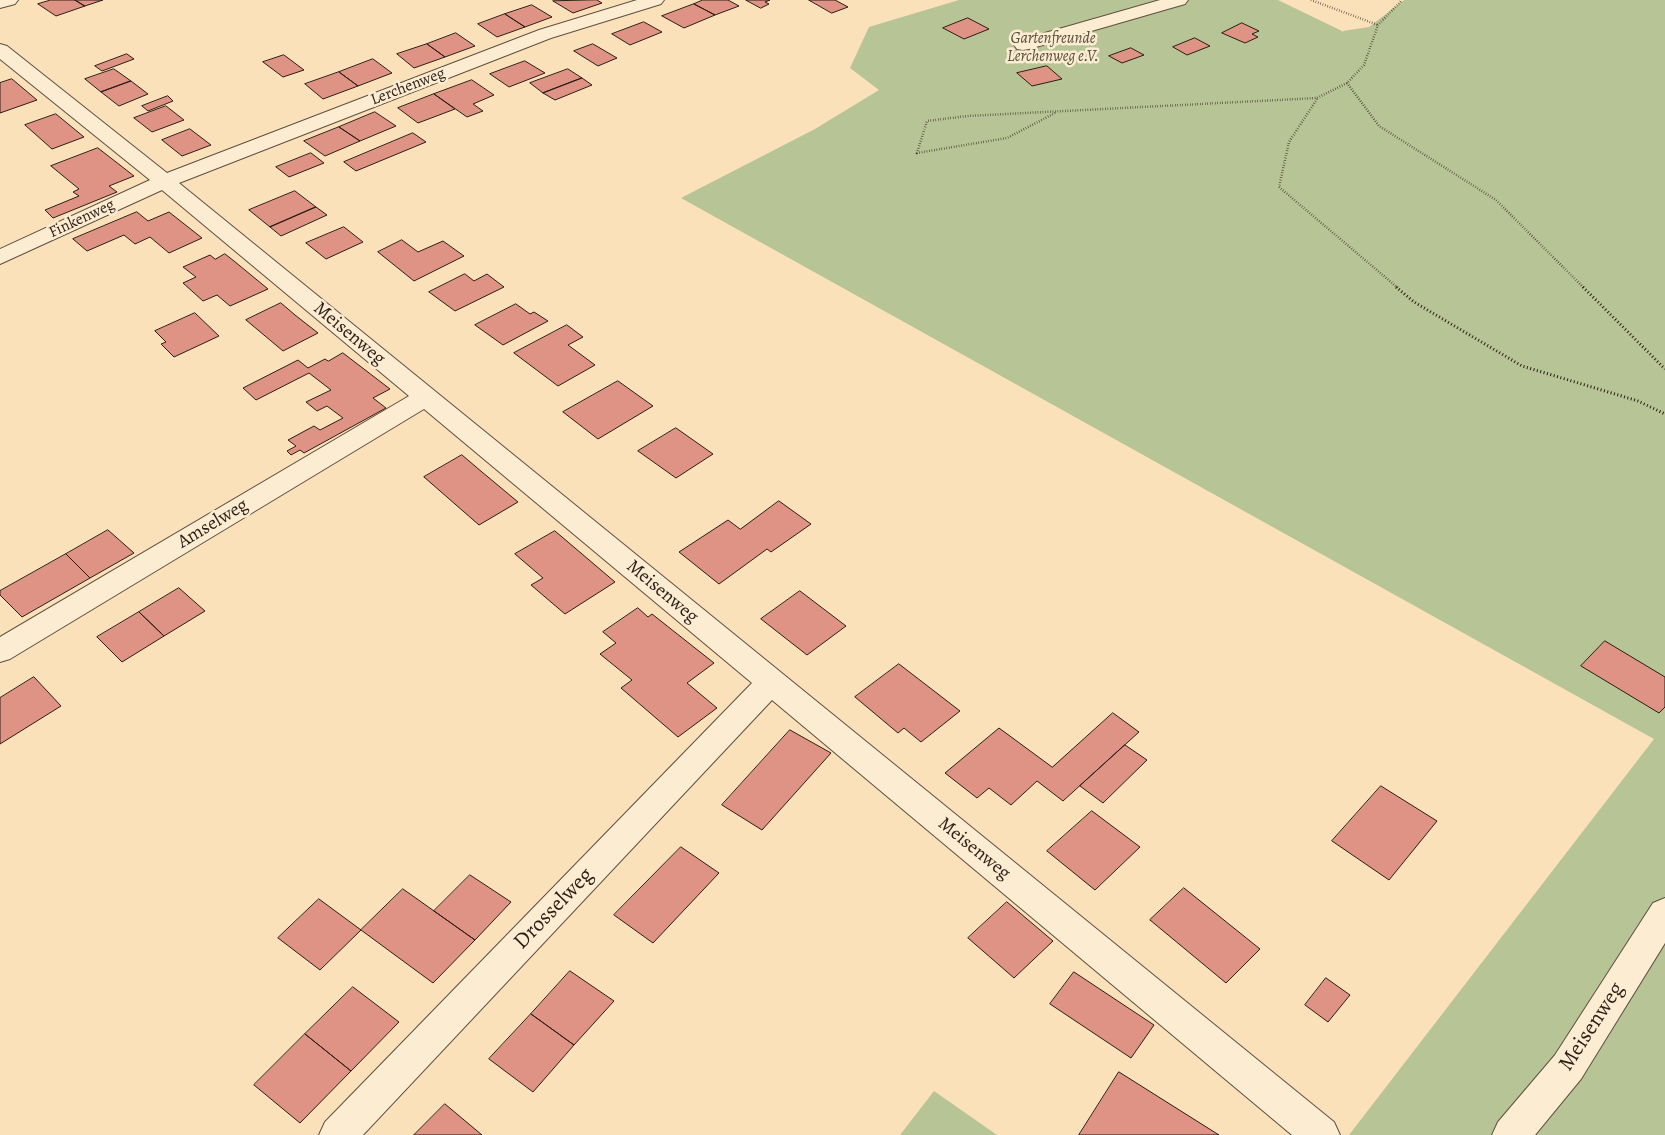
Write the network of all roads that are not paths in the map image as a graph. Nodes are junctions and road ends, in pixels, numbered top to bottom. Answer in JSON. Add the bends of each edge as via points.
{"nodes":[{"id":1,"x":9,"y":0,"type":"edge"},
{"id":2,"x":654,"y":0,"type":"edge"},
{"id":3,"x":1178,"y":0,"type":"edge"},
{"id":4,"x":0,"y":3,"type":"edge"},
{"id":5,"x":1023,"y":45,"type":"dead end"},
{"id":6,"x":0,"y":50,"type":"edge"},
{"id":7,"x":164,"y":181,"type":"junction"},
{"id":8,"x":0,"y":257,"type":"edge"},
{"id":9,"x":426,"y":397,"type":"junction"},
{"id":10,"x":0,"y":651,"type":"edge"},
{"id":11,"x":771,"y":682,"type":"junction"},
{"id":12,"x":1665,"y":913,"type":"edge"},
{"id":13,"x":338,"y":1135,"type":"edge"},
{"id":14,"x":1321,"y":1135,"type":"edge"},
{"id":15,"x":1511,"y":1135,"type":"edge"}],
"edges":[{"from":1,"to":4,"type":"street"},
{"from":2,"to":7,"type":"street","name":"Lerchenweg","via":[[545,34]]},
{"from":3,"to":5,"type":"street"},
{"from":6,"to":7,"type":"street","name":"Meisenweg"},
{"from":7,"to":8,"type":"street","name":"Finkenweg"},
{"from":7,"to":9,"type":"street","name":"Meisenweg"},
{"from":9,"to":10,"type":"street","name":"Amselweg"},
{"from":9,"to":11,"type":"street","name":"Meisenweg"},
{"from":11,"to":13,"type":"street","name":"Drosselweg"},
{"from":11,"to":14,"type":"street","name":"Meisenweg"},
{"from":12,"to":15,"type":"street","name":"Meisenweg","via":[[1568,1067]]}]}
